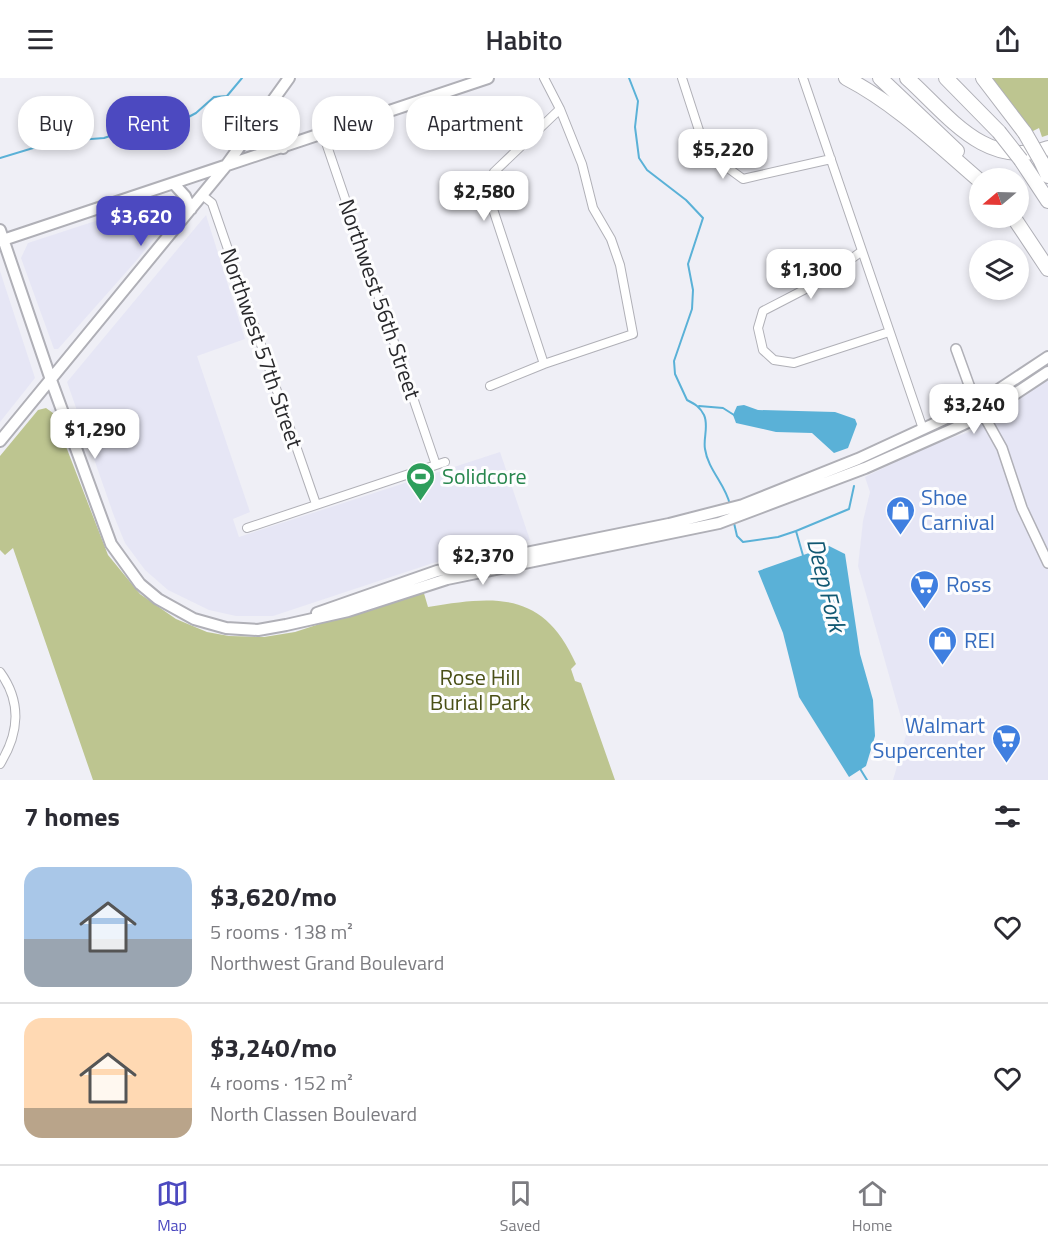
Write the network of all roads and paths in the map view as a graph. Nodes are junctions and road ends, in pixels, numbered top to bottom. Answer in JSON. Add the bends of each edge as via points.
{"nodes":[{"id":1,"x":289,"y":78,"type":"edge"},
{"id":2,"x":488,"y":78,"type":"edge"},
{"id":3,"x":544,"y":78,"type":"edge"},
{"id":4,"x":682,"y":78,"type":"edge"},
{"id":5,"x":803,"y":78,"type":"edge"},
{"id":6,"x":846,"y":78,"type":"edge"},
{"id":7,"x":880,"y":78,"type":"edge"},
{"id":8,"x":907,"y":78,"type":"edge"},
{"id":9,"x":921,"y":78,"type":"edge"},
{"id":10,"x":946,"y":78,"type":"edge"},
{"id":11,"x":983,"y":78,"type":"edge"},
{"id":12,"x":277,"y":96,"type":"edge"},
{"id":13,"x":560,"y":109,"type":"junction"},
{"id":14,"x":394,"y":110,"type":"edge"},
{"id":15,"x":1048,"y":140,"type":"edge"},
{"id":16,"x":1048,"y":148,"type":"edge"},
{"id":17,"x":238,"y":150,"type":"edge"},
{"id":18,"x":277,"y":150,"type":"edge"},
{"id":19,"x":328,"y":150,"type":"edge"},
{"id":20,"x":831,"y":159,"type":"junction"},
{"id":21,"x":225,"y":168,"type":"junction"},
{"id":22,"x":971,"y":168,"type":"edge"},
{"id":23,"x":969,"y":170,"type":"edge"},
{"id":24,"x":1048,"y":176,"type":"edge"},
{"id":25,"x":175,"y":185,"type":"junction"},
{"id":26,"x":202,"y":195,"type":"junction"},
{"id":27,"x":1048,"y":201,"type":"edge"},
{"id":28,"x":191,"y":209,"type":"junction"},
{"id":29,"x":1021,"y":228,"type":"edge"},
{"id":30,"x":1,"y":237,"type":"edge"},
{"id":31,"x":862,"y":251,"type":"junction"},
{"id":32,"x":1048,"y":269,"type":"edge"},
{"id":33,"x":889,"y":332,"type":"junction"},
{"id":34,"x":956,"y":349,"type":"dead end"},
{"id":35,"x":1048,"y":357,"type":"edge"},
{"id":36,"x":544,"y":364,"type":"junction"},
{"id":37,"x":1048,"y":372,"type":"edge"},
{"id":38,"x":51,"y":380,"type":"junction"},
{"id":39,"x":490,"y":386,"type":"dead end"},
{"id":40,"x":977,"y":404,"type":"junction"},
{"id":41,"x":983,"y":415,"type":"junction"},
{"id":42,"x":923,"y":429,"type":"junction"},
{"id":43,"x":0,"y":441,"type":"edge"},
{"id":44,"x":890,"y":444,"type":"junction"},
{"id":45,"x":895,"y":455,"type":"junction"},
{"id":46,"x":445,"y":462,"type":"dead end"},
{"id":47,"x":436,"y":465,"type":"junction"},
{"id":48,"x":316,"y":504,"type":"junction"},
{"id":49,"x":744,"y":509,"type":"junction"},
{"id":50,"x":247,"y":528,"type":"dead end"},
{"id":51,"x":1048,"y":563,"type":"edge"},
{"id":52,"x":0,"y":672,"type":"edge"},
{"id":53,"x":0,"y":764,"type":"edge"}],
"edges":[{"from":1,"to":12,"type":"main road"},
{"from":2,"to":14,"type":"main road"},
{"from":3,"to":13,"type":"street"},
{"from":4,"to":20,"type":"street","via":[[706,152],[743,179]]},
{"from":5,"to":20,"type":"street"},
{"from":6,"to":23,"type":"highway","via":[[880,98]]},
{"from":7,"to":22,"type":"highway","via":[[940,133]]},
{"from":8,"to":16,"type":"highway","via":[[965,133],[988,148],[1024,154]]},
{"from":9,"to":15,"type":"highway","via":[[985,136],[1014,145]]},
{"from":10,"to":27,"type":"highway","bridge":true,"via":[[999,132]]},
{"from":11,"to":24,"type":"highway","bridge":true,"via":[[1024,133]]},
{"from":13,"to":36,"type":"street","via":[[494,172],[490,200]]},
{"from":13,"to":36,"type":"street","via":[[582,164],[593,208],[620,265],[633,334]]},
{"from":17,"to":21,"type":"main road"},
{"from":18,"to":21,"type":"main road"},
{"from":19,"to":47,"type":"street","name":"Northwest 56th Street"},
{"from":20,"to":31,"type":"street"},
{"from":21,"to":25,"type":"main road"},
{"from":21,"to":26,"type":"main road"},
{"from":25,"to":28,"type":"main road"},
{"from":25,"to":30,"type":"main road"},
{"from":26,"to":28,"type":"main road"},
{"from":26,"to":48,"type":"street","name":"Northwest 57th Street","via":[[212,203]]},
{"from":28,"to":38,"type":"main road"},
{"from":29,"to":32,"type":"highway"},
{"from":30,"to":38,"type":"main road"},
{"from":31,"to":33,"type":"street"},
{"from":31,"to":33,"type":"street","via":[[821,281],[763,311],[758,328],[763,350],[774,360],[794,363]]},
{"from":33,"to":42,"type":"street"},
{"from":34,"to":40,"type":"street"},
{"from":35,"to":40,"type":"main road"},
{"from":36,"to":39,"type":"street"},
{"from":37,"to":41,"type":"main road"},
{"from":38,"to":43,"type":"main road"},
{"from":38,"to":49,"type":"main road","via":[[111,544],[140,584],[176,610],[210,624],[244,630],[286,626],[348,611],[494,564],[671,529]]},
{"from":40,"to":41,"type":"street"},
{"from":40,"to":42,"type":"main road"},
{"from":41,"to":45,"type":"main road"},
{"from":41,"to":51,"type":"street","via":[[1002,448],[1022,508]]},
{"from":42,"to":44,"type":"main road"},
{"from":44,"to":45,"type":"main road"},
{"from":44,"to":49,"type":"main road"},
{"from":45,"to":49,"type":"main road"},
{"from":46,"to":47,"type":"street"},
{"from":47,"to":48,"type":"street"},
{"from":48,"to":50,"type":"street"},
{"from":52,"to":53,"type":"street","via":[[12,694],[16,724]]}]}
